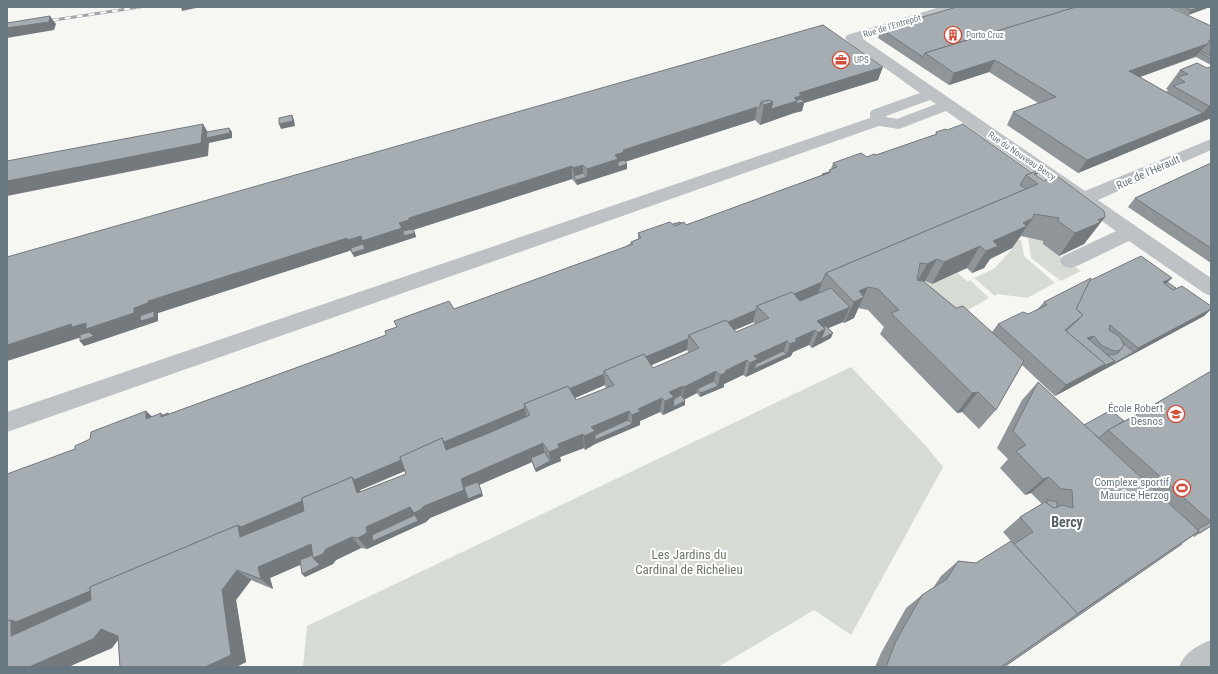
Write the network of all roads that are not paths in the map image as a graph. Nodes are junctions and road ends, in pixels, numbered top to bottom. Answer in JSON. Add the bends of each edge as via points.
{"nodes":[{"id":1,"x":954,"y":7,"type":"edge"},
{"id":2,"x":852,"y":38,"type":"joint"},
{"id":3,"x":931,"y":94,"type":"junction"},
{"id":4,"x":947,"y":105,"type":"junction"},
{"id":5,"x":878,"y":121,"type":"junction"},
{"id":6,"x":1208,"y":148,"type":"edge"},
{"id":7,"x":1084,"y":199,"type":"junction"},
{"id":8,"x":1131,"y":232,"type":"junction"},
{"id":9,"x":1070,"y":261,"type":"edge"},
{"id":10,"x":1211,"y":288,"type":"edge"},
{"id":11,"x":7,"y":422,"type":"edge"},
{"id":12,"x":1211,"y":655,"type":"edge"},
{"id":13,"x":1194,"y":667,"type":"edge"}],
"edges":[{"from":1,"to":2,"type":"street","name":"Rue de l'Entrepôt"},
{"from":2,"to":3,"type":"street","name":"Rue du Nouveau Bercy"},
{"from":3,"to":4,"type":"street","name":"Rue du Nouveau Bercy"},
{"from":3,"to":5,"type":"street","via":[[878,113]]},
{"from":4,"to":5,"type":"street","via":[[899,124]]},
{"from":4,"to":7,"type":"street","name":"Rue du Nouveau Bercy"},
{"from":5,"to":11,"type":"street"},
{"from":6,"to":7,"type":"street","name":"Rue de l'Hérault"},
{"from":7,"to":8,"type":"street","name":"Rue du Nouveau Bercy"},
{"from":8,"to":9,"type":"street"},
{"from":8,"to":10,"type":"street","name":"Rue du Nouveau Bercy"},
{"from":12,"to":13,"type":"street"}]}
